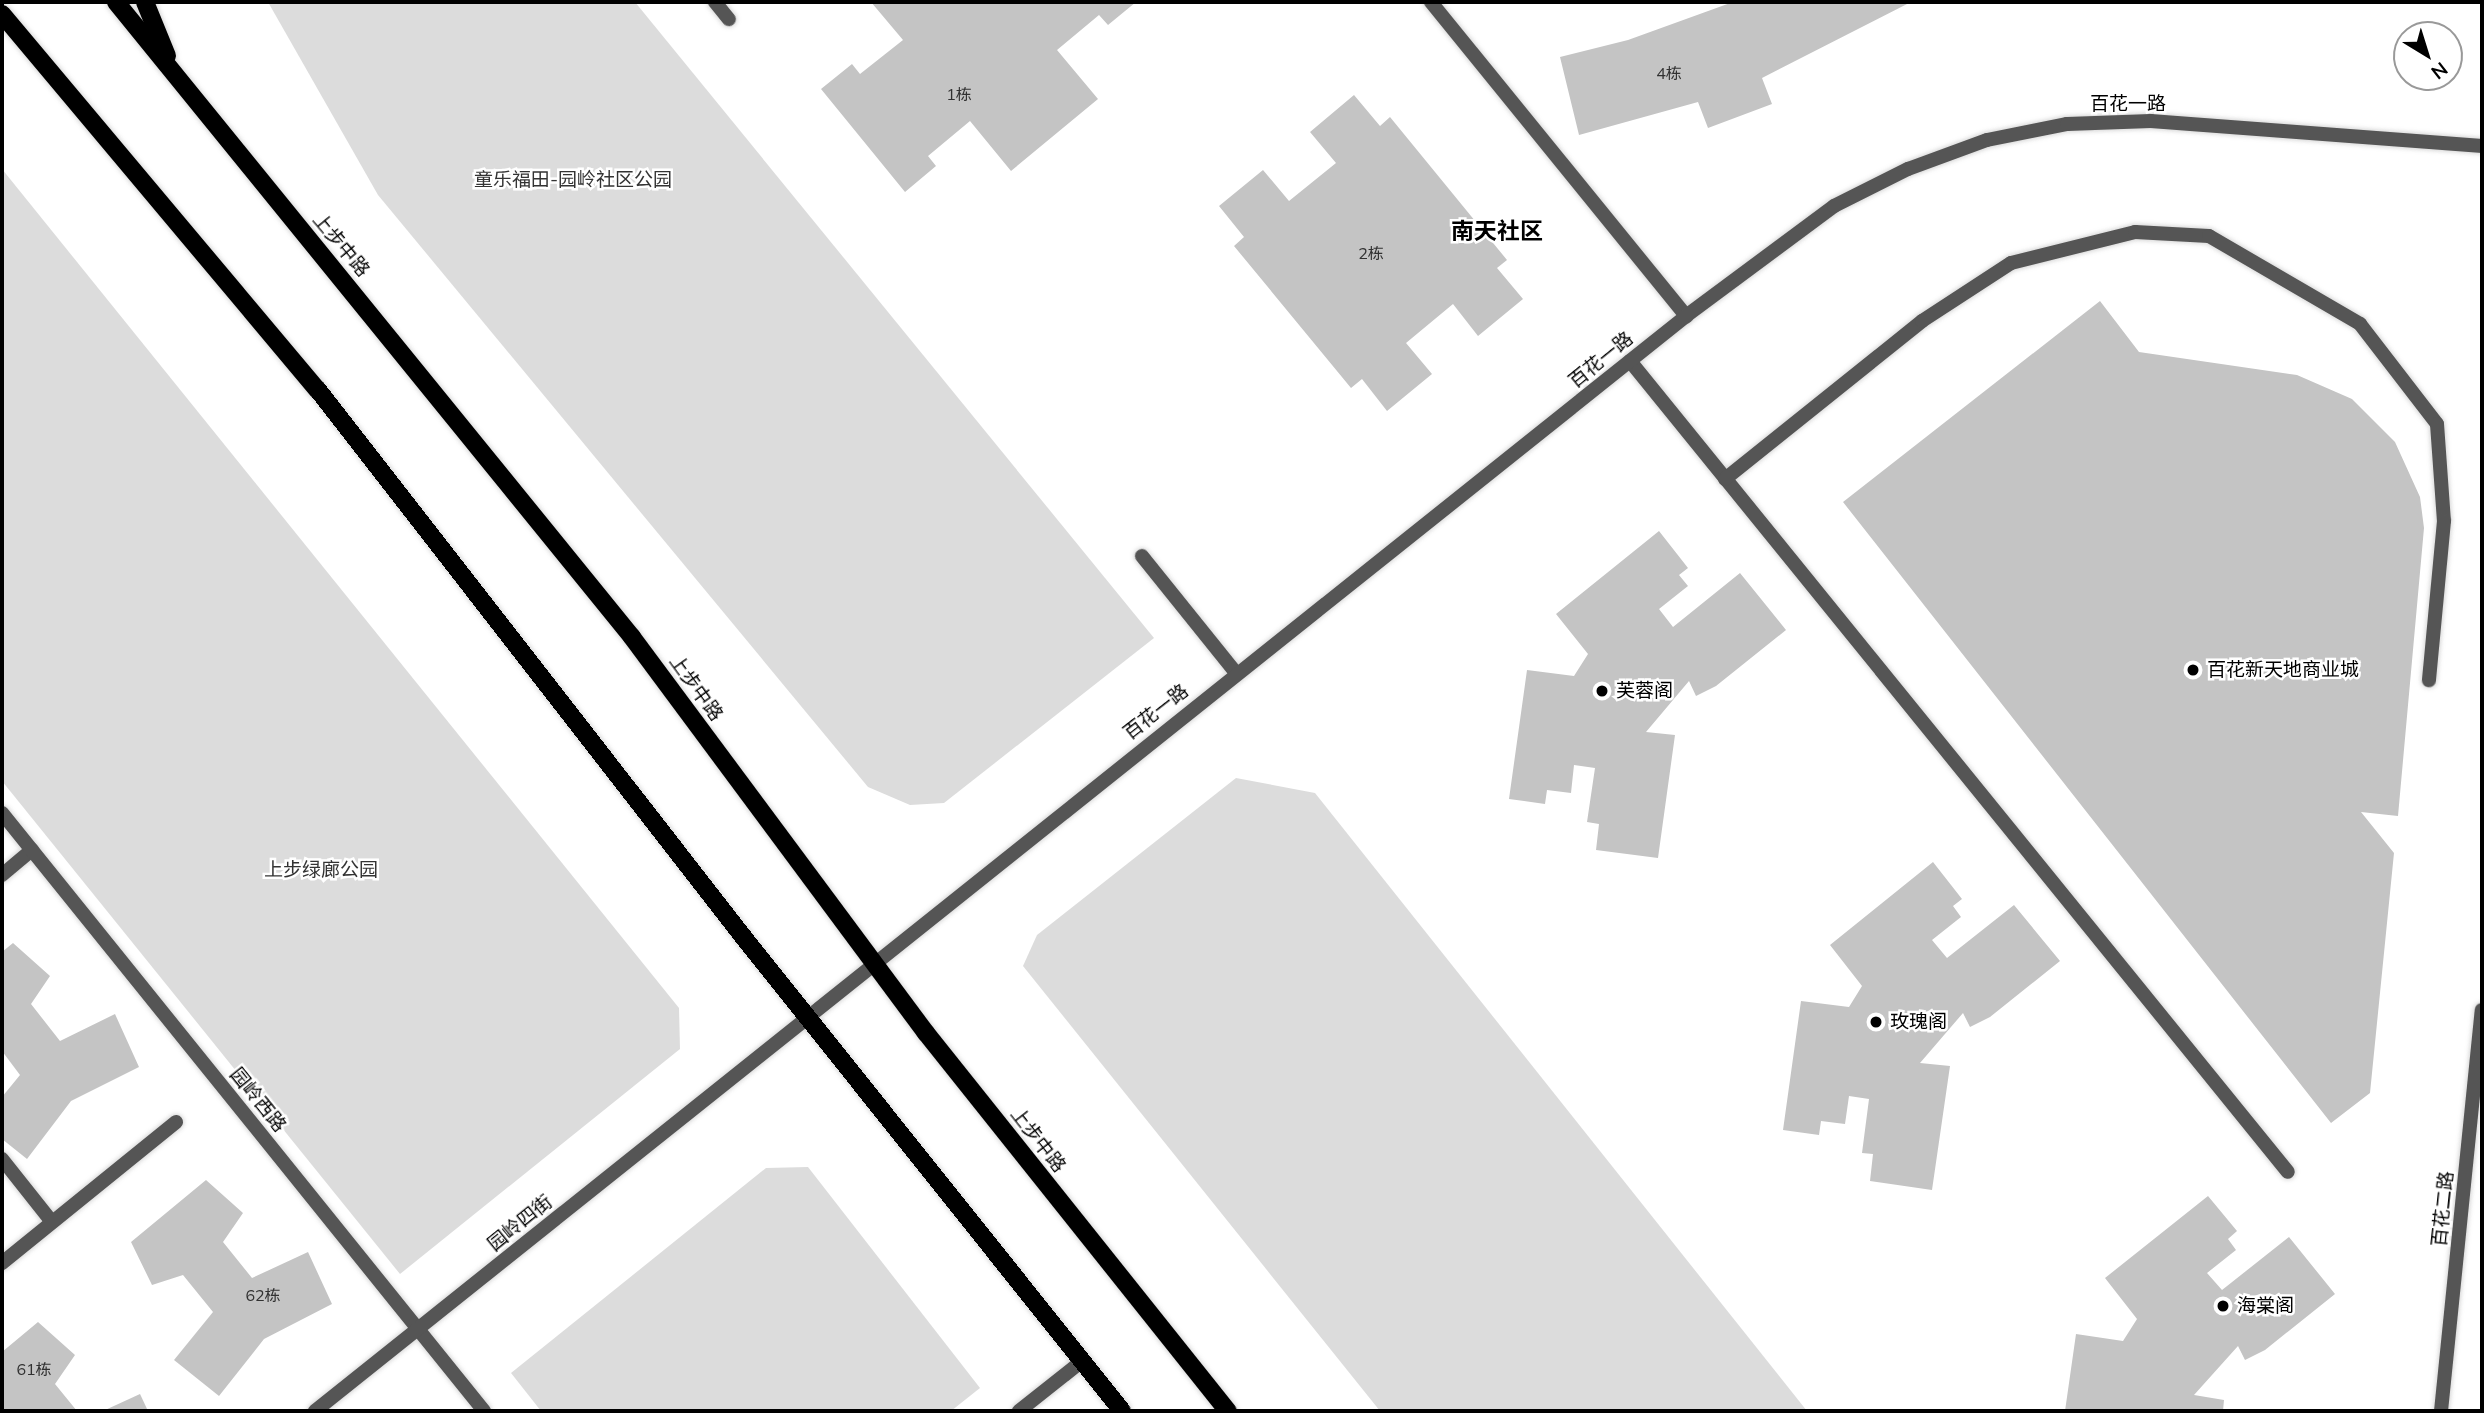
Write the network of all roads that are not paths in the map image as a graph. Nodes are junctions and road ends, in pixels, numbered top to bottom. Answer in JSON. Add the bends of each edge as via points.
{"nodes":[{"id":1,"x":116,"y":2,"type":"edge"},
{"id":2,"x":145,"y":2,"type":"edge"},
{"id":3,"x":715,"y":2,"type":"edge"},
{"id":4,"x":1431,"y":2,"type":"edge"},
{"id":5,"x":2,"y":14,"type":"edge"},
{"id":6,"x":729,"y":19,"type":"dead end"},
{"id":7,"x":177,"y":79,"type":"junction"},
{"id":8,"x":2482,"y":146,"type":"edge"},
{"id":9,"x":1685,"y":317,"type":"junction"},
{"id":10,"x":1630,"y":361,"type":"junction"},
{"id":11,"x":1725,"y":480,"type":"junction"},
{"id":12,"x":1142,"y":556,"type":"dead end"},
{"id":13,"x":1236,"y":673,"type":"junction"},
{"id":14,"x":2429,"y":680,"type":"dead end"},
{"id":15,"x":2,"y":813,"type":"edge"},
{"id":16,"x":32,"y":850,"type":"junction"},
{"id":17,"x":2,"y":875,"type":"edge"},
{"id":18,"x":874,"y":961,"type":"junction"},
{"id":19,"x":2482,"y":1010,"type":"edge"},
{"id":20,"x":807,"y":1015,"type":"junction"},
{"id":21,"x":176,"y":1122,"type":"dead end"},
{"id":22,"x":2,"y":1159,"type":"edge"},
{"id":23,"x":2288,"y":1172,"type":"dead end"},
{"id":24,"x":52,"y":1222,"type":"junction"},
{"id":25,"x":2,"y":1263,"type":"edge"},
{"id":26,"x":418,"y":1330,"type":"junction"},
{"id":27,"x":1082,"y":1361,"type":"junction"},
{"id":28,"x":316,"y":1411,"type":"edge"},
{"id":29,"x":484,"y":1411,"type":"edge"},
{"id":30,"x":1019,"y":1411,"type":"edge"},
{"id":31,"x":1122,"y":1411,"type":"edge"},
{"id":32,"x":1228,"y":1411,"type":"edge"},
{"id":33,"x":2441,"y":1411,"type":"edge"}],
"edges":[{"from":1,"to":7,"type":"main road","name":"上步中路"},
{"from":2,"to":7,"type":"main road"},
{"from":3,"to":6,"type":"street"},
{"from":4,"to":9,"type":"street"},
{"from":5,"to":20,"type":"main road","via":[[318,390]]},
{"from":7,"to":18,"type":"main road","name":"上步中路","via":[[632,637]]},
{"from":8,"to":9,"type":"street","name":"百花一路","via":[[2151,121],[2067,124],[1987,140],[1908,169],[1834,206]]},
{"from":9,"to":10,"type":"street","name":"百花一路"},
{"from":10,"to":11,"type":"street"},
{"from":10,"to":13,"type":"street","name":"百花一路"},
{"from":11,"to":14,"type":"street","via":[[1922,321],[2011,263],[2135,232],[2208,236],[2360,324],[2437,424],[2444,521]]},
{"from":11,"to":23,"type":"street"},
{"from":12,"to":13,"type":"street"},
{"from":13,"to":18,"type":"street","name":"百花一路"},
{"from":15,"to":16,"type":"street","name":"园岭西路"},
{"from":16,"to":17,"type":"street"},
{"from":16,"to":26,"type":"street","name":"园岭西路"},
{"from":18,"to":20,"type":"street","name":"百花一路"},
{"from":18,"to":32,"type":"main road","name":"上步中路"},
{"from":19,"to":33,"type":"street","name":"百花二路"},
{"from":20,"to":26,"type":"street","name":"园岭四街"},
{"from":20,"to":27,"type":"main road"},
{"from":21,"to":24,"type":"street"},
{"from":22,"to":24,"type":"street"},
{"from":24,"to":25,"type":"street"},
{"from":26,"to":28,"type":"street","name":"园岭四街"},
{"from":26,"to":29,"type":"street","name":"园岭西路"},
{"from":27,"to":30,"type":"street"},
{"from":27,"to":31,"type":"main road"}]}
